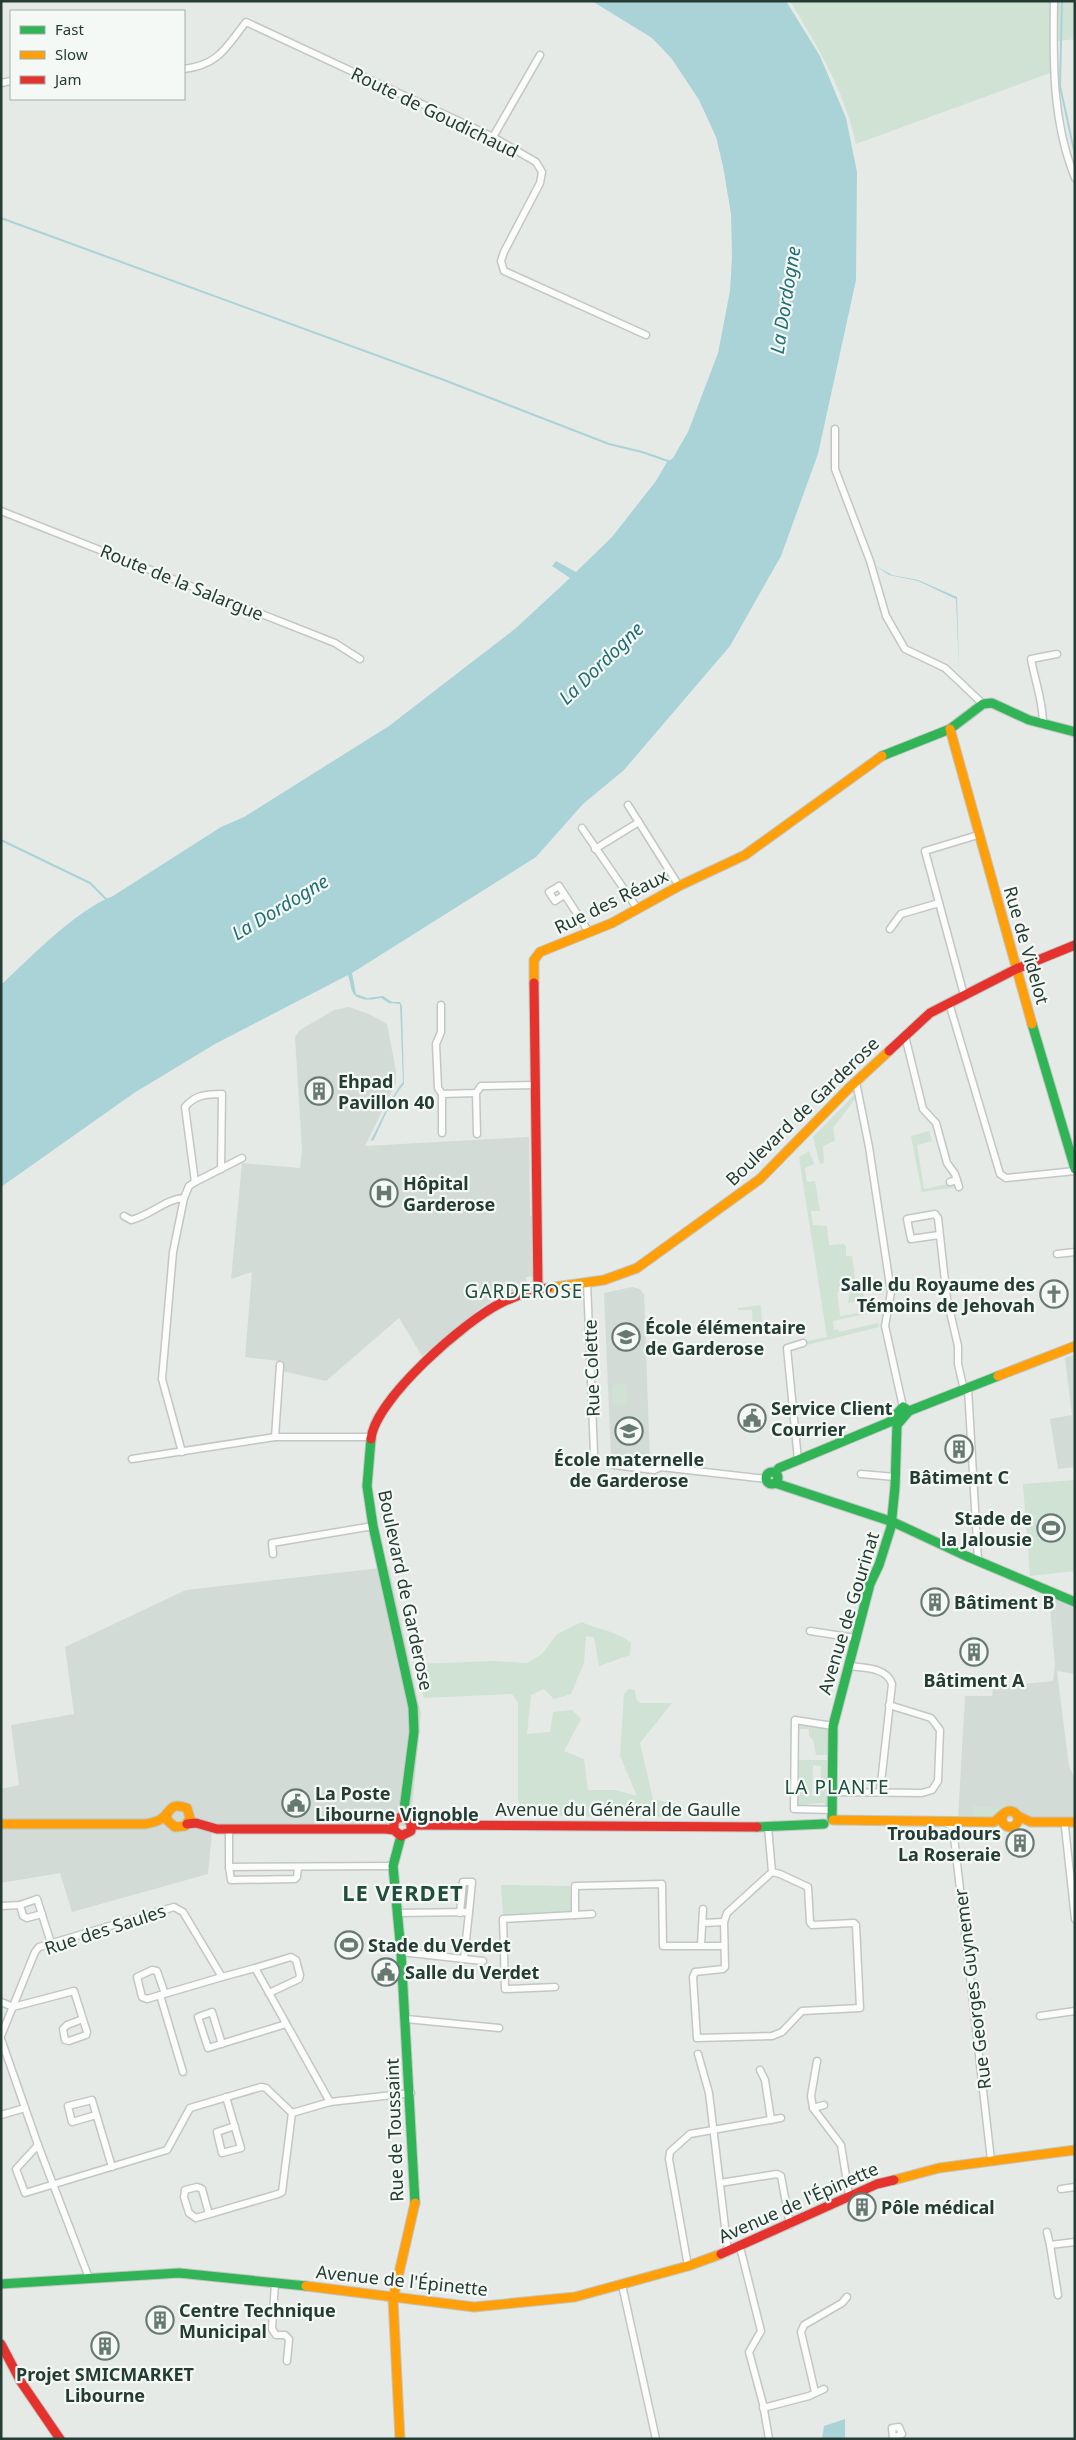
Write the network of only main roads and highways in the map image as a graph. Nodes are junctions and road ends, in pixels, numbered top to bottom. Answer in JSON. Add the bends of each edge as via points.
{"nodes":[{"id":1,"x":950,"y":729,"type":"junction"},
{"id":2,"x":1075,"y":732,"type":"edge"},
{"id":3,"x":1075,"y":945,"type":"edge"},
{"id":4,"x":1016,"y":969,"type":"junction"},
{"id":5,"x":1075,"y":1170,"type":"edge"},
{"id":6,"x":538,"y":1289,"type":"junction"},
{"id":7,"x":1075,"y":1346,"type":"edge"},
{"id":8,"x":894,"y":1423,"type":"junction"},
{"id":9,"x":775,"y":1478,"type":"junction"},
{"id":10,"x":766,"y":1479,"type":"road end"},
{"id":11,"x":893,"y":1522,"type":"junction"},
{"id":12,"x":1075,"y":1602,"type":"edge"},
{"id":13,"x":167,"y":1813,"type":"junction"},
{"id":14,"x":190,"y":1814,"type":"junction"},
{"id":15,"x":1003,"y":1814,"type":"junction"},
{"id":16,"x":403,"y":1817,"type":"junction"},
{"id":17,"x":830,"y":1820,"type":"junction"},
{"id":18,"x":1018,"y":1820,"type":"junction"},
{"id":19,"x":1075,"y":1822,"type":"edge"},
{"id":20,"x":169,"y":1823,"type":"junction"},
{"id":21,"x":1,"y":1824,"type":"edge"},
{"id":22,"x":187,"y":1824,"type":"junction"},
{"id":23,"x":1003,"y":1824,"type":"junction"},
{"id":24,"x":412,"y":1825,"type":"junction"},
{"id":25,"x":949,"y":1825,"type":"junction"},
{"id":26,"x":1070,"y":1827,"type":"edge"},
{"id":27,"x":1,"y":1829,"type":"edge"},
{"id":28,"x":396,"y":1829,"type":"junction"},
{"id":29,"x":1075,"y":2150,"type":"edge"},
{"id":30,"x":1,"y":2284,"type":"edge"},
{"id":31,"x":393,"y":2298,"type":"junction"},
{"id":32,"x":1,"y":2344,"type":"edge"},
{"id":33,"x":60,"y":2439,"type":"edge"},
{"id":34,"x":400,"y":2439,"type":"edge"}],
"edges":[{"from":1,"to":2,"type":"main road","name":"Rue des Réaux","via":[[983,704],[992,703],[1029,720]]},
{"from":1,"to":4,"type":"main road","name":"Rue de Videlot"},
{"from":1,"to":6,"type":"main road","name":"Rue des Réaux","via":[[886,753],[744,855],[612,923],[540,952],[534,960]]},
{"from":3,"to":4,"type":"main road","name":"Boulevard de Garderose"},
{"from":4,"to":5,"type":"main road","name":"Rue de Videlot"},
{"from":4,"to":6,"type":"main road","name":"Boulevard de Garderose","via":[[930,1013],[856,1082],[776,1164],[728,1204],[631,1271],[604,1280]]},
{"from":6,"to":16,"type":"main road","name":"Boulevard de Garderose","via":[[495,1306],[440,1349],[394,1394],[370,1437],[367,1486],[373,1526],[414,1716]]},
{"from":7,"to":8,"type":"main road","via":[[906,1409]]},
{"from":8,"to":9,"type":"main road","via":[[779,1468]]},
{"from":8,"to":11,"type":"main road","name":"Avenue de Gourinat"},
{"from":9,"to":10,"type":"main road","via":[[770,1484]]},
{"from":9,"to":11,"type":"main road"},
{"from":11,"to":12,"type":"main road"},
{"from":11,"to":17,"type":"main road","name":"Avenue de Gourinat","via":[[870,1584],[833,1726]]},
{"from":13,"to":14,"type":"main road","via":[[178,1805],[187,1808]]},
{"from":13,"to":20,"type":"main road"},
{"from":13,"to":21,"type":"main road","via":[[161,1819],[145,1824]]},
{"from":14,"to":22,"type":"main road"},
{"from":14,"to":28,"type":"main road","via":[[211,1823]]},
{"from":15,"to":18,"type":"main road","via":[[1010,1810]]},
{"from":15,"to":23,"type":"main road"},
{"from":15,"to":25,"type":"main road","name":"Avenue du Général de Gaulle","via":[[994,1822]]},
{"from":16,"to":24,"type":"main road","via":[[408,1818]]},
{"from":16,"to":28,"type":"main road"},
{"from":17,"to":24,"type":"main road","name":"Avenue du Général de Gaulle","via":[[768,1828]]},
{"from":17,"to":25,"type":"main road","name":"Avenue du Général de Gaulle"},
{"from":18,"to":19,"type":"main road"},
{"from":18,"to":23,"type":"main road","via":[[1010,1828]]},
{"from":18,"to":26,"type":"main road","via":[[1031,1827]]},
{"from":20,"to":22,"type":"main road","via":[[178,1828]]},
{"from":20,"to":27,"type":"main road","via":[[147,1829]]},
{"from":22,"to":28,"type":"main road","via":[[229,1829]]},
{"from":23,"to":25,"type":"main road","name":"Avenue du Général de Gaulle","via":[[988,1827]]},
{"from":24,"to":28,"type":"main road","via":[[409,1833]]},
{"from":28,"to":31,"type":"main road","name":"Rue de Toussaint","via":[[393,1866],[416,2200]]},
{"from":29,"to":31,"type":"main road","name":"Avenue de l'Épinette","via":[[991,2160],[877,2184],[728,2252],[575,2298],[474,2307]]},
{"from":30,"to":31,"type":"main road","name":"Avenue de l'Épinette","via":[[179,2273]]},
{"from":31,"to":34,"type":"main road","name":"Rue de Toussaint"},
{"from":32,"to":33,"type":"main road"}]}
